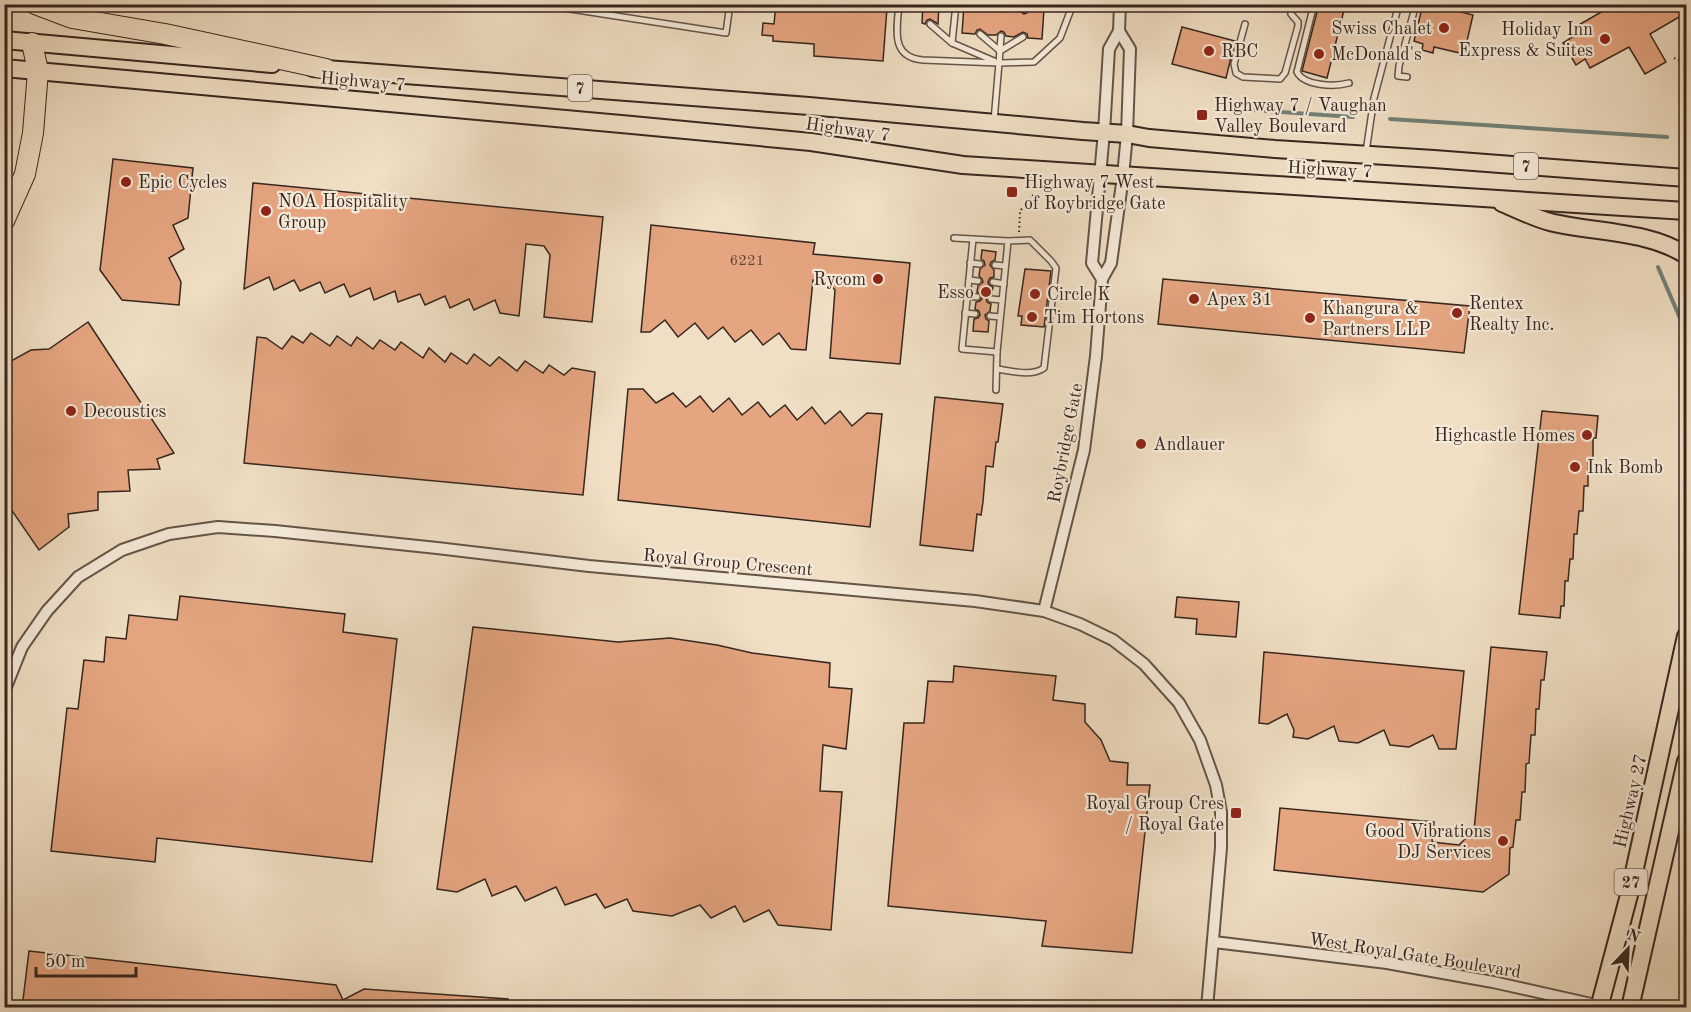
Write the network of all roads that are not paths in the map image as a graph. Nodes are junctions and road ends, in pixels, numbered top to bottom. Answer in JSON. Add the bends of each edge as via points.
{"nodes":[{"id":1,"x":35,"y":4,"type":"edge"},
{"id":2,"x":565,"y":4,"type":"edge"},
{"id":3,"x":730,"y":4,"type":"edge"},
{"id":4,"x":899,"y":4,"type":"edge"},
{"id":5,"x":956,"y":4,"type":"edge"},
{"id":6,"x":1018,"y":4,"type":"edge"},
{"id":7,"x":1074,"y":4,"type":"edge"},
{"id":8,"x":1314,"y":4,"type":"edge"},
{"id":9,"x":1399,"y":4,"type":"edge"},
{"id":10,"x":1416,"y":4,"type":"edge"},
{"id":11,"x":1120,"y":6,"type":"edge"},
{"id":12,"x":1024,"y":9,"type":"dead end"},
{"id":13,"x":1291,"y":14,"type":"dead end"},
{"id":14,"x":930,"y":24,"type":"dead end"},
{"id":15,"x":1245,"y":24,"type":"dead end"},
{"id":16,"x":1119,"y":31,"type":"junction"},
{"id":17,"x":980,"y":34,"type":"dead end"},
{"id":18,"x":1001,"y":36,"type":"dead end"},
{"id":19,"x":1023,"y":37,"type":"dead end"},
{"id":20,"x":4,"y":40,"type":"edge"},
{"id":21,"x":32,"y":43,"type":"junction"},
{"id":22,"x":952,"y":44,"type":"junction"},
{"id":23,"x":1000,"y":51,"type":"junction"},
{"id":24,"x":999,"y":63,"type":"junction"},
{"id":25,"x":4,"y":68,"type":"edge"},
{"id":26,"x":326,"y":69,"type":"junction"},
{"id":27,"x":38,"y":71,"type":"junction"},
{"id":28,"x":1407,"y":77,"type":"dead end"},
{"id":29,"x":1349,"y":83,"type":"dead end"},
{"id":30,"x":994,"y":123,"type":"junction"},
{"id":31,"x":1104,"y":132,"type":"junction"},
{"id":32,"x":1127,"y":134,"type":"junction"},
{"id":33,"x":1365,"y":155,"type":"junction"},
{"id":34,"x":1099,"y":174,"type":"junction"},
{"id":35,"x":1123,"y":176,"type":"junction"},
{"id":36,"x":1686,"y":178,"type":"edge"},
{"id":37,"x":1487,"y":198,"type":"junction"},
{"id":38,"x":1686,"y":211,"type":"edge"},
{"id":39,"x":4,"y":220,"type":"edge"},
{"id":40,"x":954,"y":238,"type":"dead end"},
{"id":41,"x":973,"y":239,"type":"junction"},
{"id":42,"x":1008,"y":241,"type":"junction"},
{"id":43,"x":1686,"y":255,"type":"edge"},
{"id":44,"x":970,"y":263,"type":"junction"},
{"id":45,"x":980,"y":264,"type":"dead end"},
{"id":46,"x":995,"y":265,"type":"dead end"},
{"id":47,"x":1005,"y":266,"type":"junction"},
{"id":48,"x":1102,"y":279,"type":"junction"},
{"id":49,"x":969,"y":280,"type":"junction"},
{"id":50,"x":978,"y":281,"type":"dead end"},
{"id":51,"x":993,"y":282,"type":"dead end"},
{"id":52,"x":1004,"y":284,"type":"junction"},
{"id":53,"x":967,"y":296,"type":"junction"},
{"id":54,"x":977,"y":297,"type":"dead end"},
{"id":55,"x":992,"y":299,"type":"dead end"},
{"id":56,"x":1002,"y":300,"type":"junction"},
{"id":57,"x":965,"y":313,"type":"junction"},
{"id":58,"x":975,"y":314,"type":"dead end"},
{"id":59,"x":990,"y":316,"type":"dead end"},
{"id":60,"x":1000,"y":317,"type":"junction"},
{"id":61,"x":997,"y":352,"type":"junction"},
{"id":62,"x":997,"y":369,"type":"junction"},
{"id":63,"x":996,"y":390,"type":"dead end"},
{"id":64,"x":1044,"y":611,"type":"junction"},
{"id":65,"x":1686,"y":636,"type":"edge"},
{"id":66,"x":4,"y":692,"type":"edge"},
{"id":67,"x":1686,"y":761,"type":"edge"},
{"id":68,"x":1214,"y":942,"type":"junction"},
{"id":69,"x":1603,"y":1007,"type":"edge"},
{"id":70,"x":1207,"y":1008,"type":"edge"},
{"id":71,"x":1630,"y":1008,"type":"edge"}],
"edges":[{"from":1,"to":26,"type":"highway","via":[[72,18]]},
{"from":2,"to":3,"type":"lane","via":[[564,8],[726,33]]},
{"from":4,"to":24,"type":"lane","via":[[898,43],[908,56],[915,60]]},
{"from":5,"to":22,"type":"lane"},
{"from":6,"to":12,"type":"lane"},
{"from":7,"to":11,"type":"lane"},
{"from":7,"to":24,"type":"lane","via":[[1060,38],[1034,62]]},
{"from":8,"to":29,"type":"lane","via":[[1297,72],[1308,82]]},
{"from":9,"to":33,"type":"lane","via":[[1374,98]]},
{"from":10,"to":28,"type":"lane","via":[[1399,66],[1398,76]]},
{"from":11,"to":16,"type":"street"},
{"from":13,"to":15,"type":"lane","via":[[1299,26],[1285,74],[1280,79],[1243,77],[1236,73],[1234,64]]},
{"from":14,"to":22,"type":"lane"},
{"from":16,"to":31,"type":"street","name":"Roybridge Gate","via":[[1109,49]]},
{"from":16,"to":32,"type":"street","name":"Roybridge Gate","via":[[1130,49]]},
{"from":17,"to":23,"type":"lane"},
{"from":18,"to":23,"type":"lane"},
{"from":19,"to":23,"type":"lane"},
{"from":20,"to":21,"type":"main road","name":"Highway 7","number":"7"},
{"from":21,"to":26,"type":"main road","name":"Highway 7","number":"7"},
{"from":21,"to":27,"type":"highway"},
{"from":22,"to":24,"type":"lane"},
{"from":23,"to":24,"type":"lane"},
{"from":24,"to":30,"type":"lane"},
{"from":25,"to":27,"type":"main road","name":"Highway 7","number":"7"},
{"from":26,"to":30,"type":"main road","name":"Highway 7","number":"7"},
{"from":27,"to":34,"type":"main road","name":"Highway 7","number":"7","via":[[811,142],[963,165]]},
{"from":27,"to":39,"type":"highway","via":[[25,174]]},
{"from":30,"to":31,"type":"main road","name":"Highway 7","number":"7"},
{"from":31,"to":32,"type":"main road","name":"Highway 7","number":"7"},
{"from":31,"to":34,"type":"street","name":"Roybridge Gate"},
{"from":32,"to":33,"type":"main road","name":"Highway 7","number":"7"},
{"from":32,"to":35,"type":"street","name":"Roybridge Gate"},
{"from":33,"to":36,"type":"main road","name":"Highway 7","number":"7"},
{"from":34,"to":35,"type":"main road","name":"Highway 7","number":"7"},
{"from":34,"to":48,"type":"street","name":"Roybridge Gate","via":[[1092,263]]},
{"from":35,"to":37,"type":"main road","name":"Highway 7","number":"7"},
{"from":35,"to":48,"type":"street","name":"Roybridge Gate","via":[[1111,263]]},
{"from":37,"to":38,"type":"main road","name":"Highway 7","number":"7"},
{"from":37,"to":43,"type":"main road","via":[[1549,221],[1649,238]]},
{"from":40,"to":41,"type":"lane"},
{"from":41,"to":42,"type":"lane"},
{"from":41,"to":44,"type":"lane"},
{"from":42,"to":47,"type":"lane"},
{"from":42,"to":62,"type":"lane","via":[[1030,240],[1056,268],[1044,368],[1027,373]]},
{"from":44,"to":45,"type":"lane"},
{"from":44,"to":49,"type":"lane"},
{"from":46,"to":47,"type":"lane"},
{"from":47,"to":52,"type":"lane"},
{"from":48,"to":64,"type":"street","name":"Roybridge Gate","via":[[1084,450]]},
{"from":49,"to":50,"type":"lane"},
{"from":49,"to":53,"type":"lane"},
{"from":51,"to":52,"type":"lane"},
{"from":52,"to":56,"type":"lane"},
{"from":53,"to":54,"type":"lane"},
{"from":53,"to":57,"type":"lane"},
{"from":55,"to":56,"type":"lane"},
{"from":56,"to":60,"type":"lane"},
{"from":57,"to":58,"type":"lane"},
{"from":57,"to":61,"type":"lane","via":[[962,349]]},
{"from":59,"to":60,"type":"lane"},
{"from":60,"to":61,"type":"lane"},
{"from":61,"to":62,"type":"lane"},
{"from":62,"to":63,"type":"lane"},
{"from":64,"to":66,"type":"street","name":"Royal Group Crescent","via":[[218,527],[169,534],[122,550],[78,577],[22,646]]},
{"from":64,"to":68,"type":"street","name":"Royal Group Crescent","via":[[1113,640],[1144,664],[1179,703],[1200,740],[1221,812]]},
{"from":65,"to":69,"type":"main road","name":"Highway 27","number":"27"},
{"from":67,"to":71,"type":"main road","number":"27"},
{"from":68,"to":69,"type":"street","name":"West Royal Gate Boulevard","via":[[1387,963]]},
{"from":68,"to":70,"type":"street","name":"Royal Group Crescent"}]}
